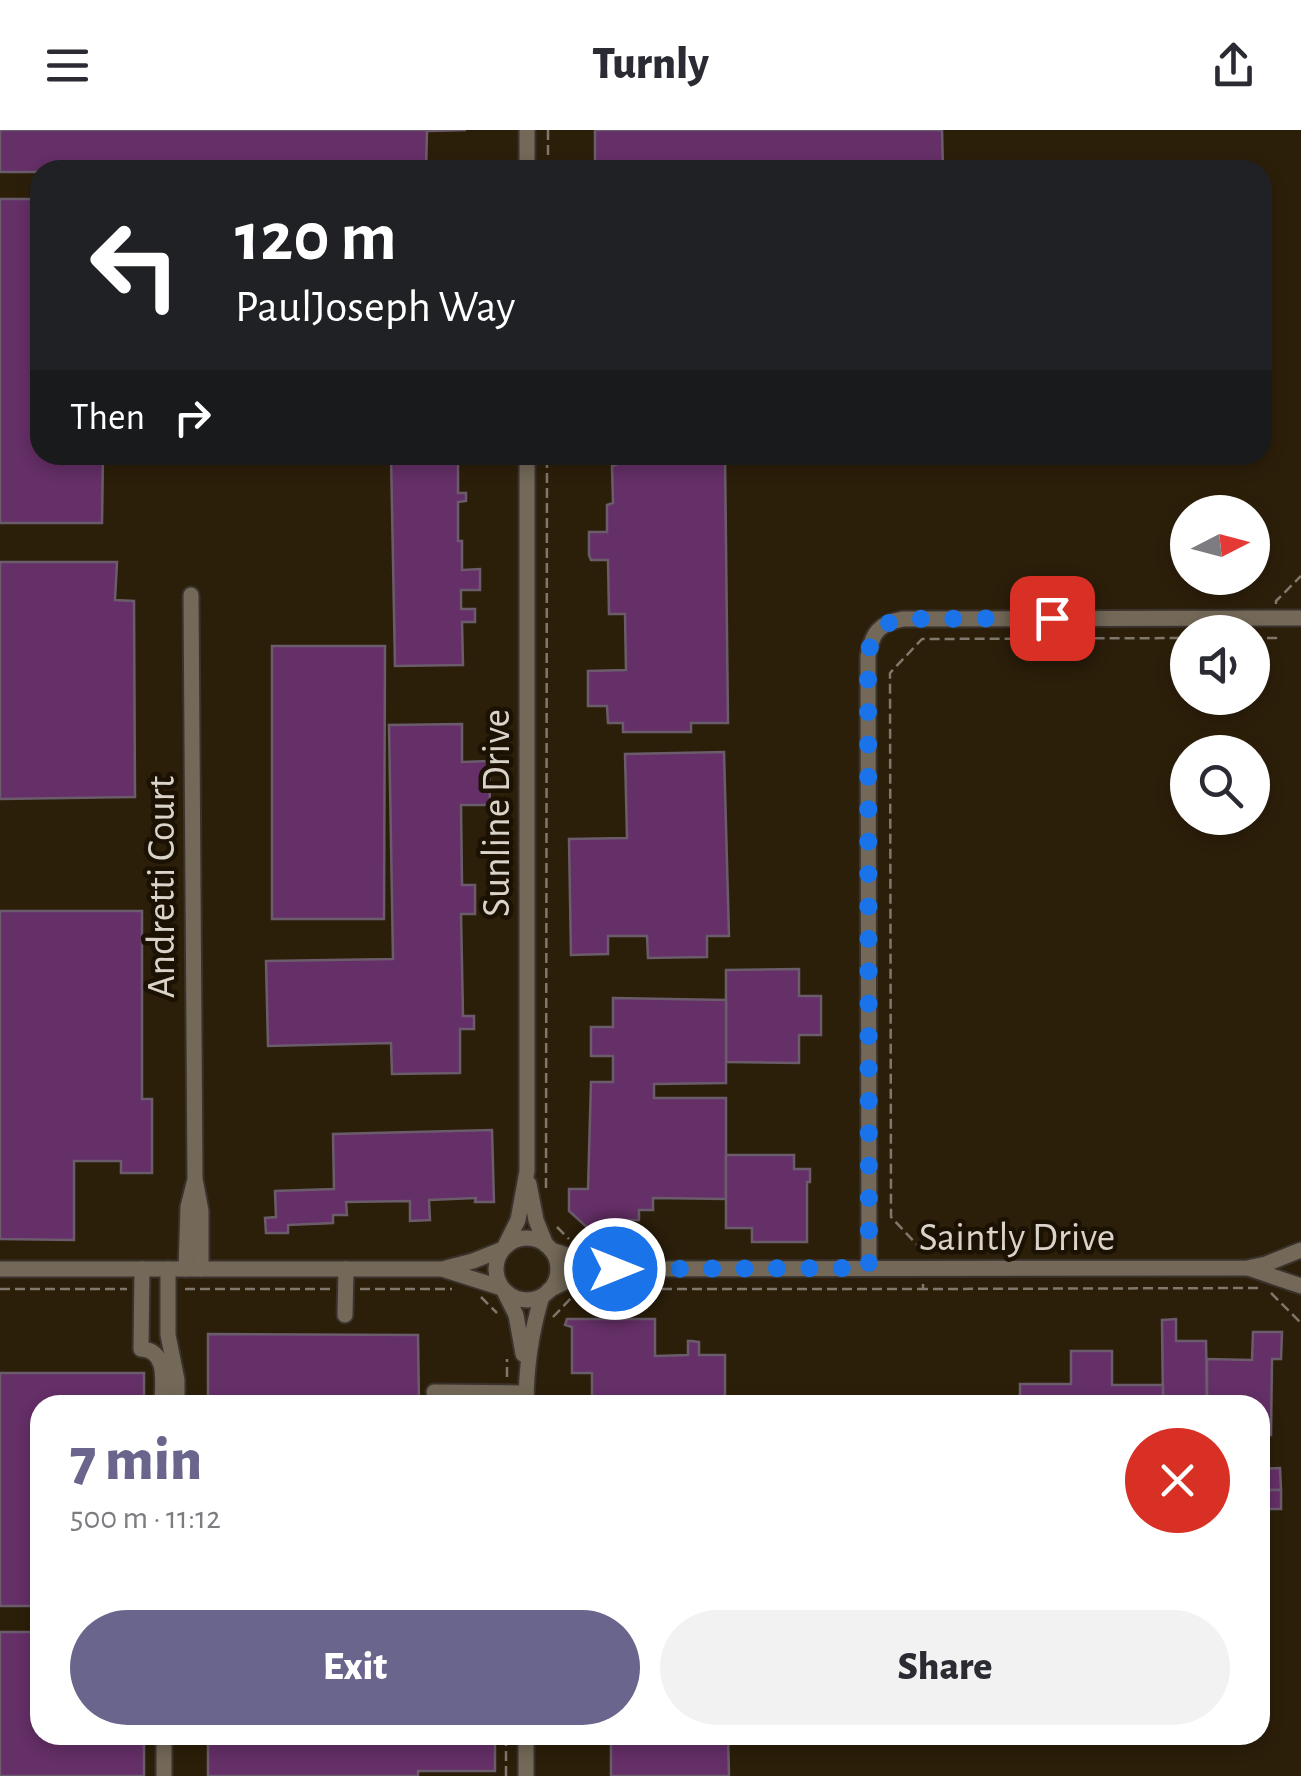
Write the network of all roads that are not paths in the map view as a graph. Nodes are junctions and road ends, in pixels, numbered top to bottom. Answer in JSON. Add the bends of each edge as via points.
{"nodes":[{"id":1,"x":528,"y":130,"type":"edge"},
{"id":2,"x":528,"y":160,"type":"edge"},
{"id":3,"x":527,"y":465,"type":"edge"},
{"id":4,"x":191,"y":596,"type":"dead end"},
{"id":5,"x":1301,"y":618,"type":"edge"},
{"id":6,"x":527,"y":1170,"type":"junction"},
{"id":7,"x":504,"y":1248,"type":"junction"},
{"id":8,"x":549,"y":1248,"type":"junction"},
{"id":9,"x":1301,"y":1252,"type":"edge"},
{"id":10,"x":0,"y":1268,"type":"edge"},
{"id":11,"x":869,"y":1268,"type":"junction"},
{"id":12,"x":1247,"y":1268,"type":"junction"},
{"id":13,"x":142,"y":1269,"type":"junction"},
{"id":14,"x":168,"y":1269,"type":"junction"},
{"id":15,"x":194,"y":1269,"type":"junction"},
{"id":16,"x":346,"y":1269,"type":"junction"},
{"id":17,"x":442,"y":1269,"type":"junction"},
{"id":18,"x":612,"y":1269,"type":"junction"},
{"id":19,"x":1301,"y":1285,"type":"edge"},
{"id":20,"x":503,"y":1289,"type":"junction"},
{"id":21,"x":546,"y":1293,"type":"junction"},
{"id":22,"x":345,"y":1314,"type":"dead end"},
{"id":23,"x":526,"y":1373,"type":"junction"},
{"id":24,"x":434,"y":1392,"type":"dead end"},
{"id":25,"x":162,"y":1395,"type":"edge"},
{"id":26,"x":177,"y":1395,"type":"edge"},
{"id":27,"x":473,"y":1395,"type":"edge"},
{"id":28,"x":526,"y":1395,"type":"edge"},
{"id":29,"x":164,"y":1745,"type":"edge"},
{"id":30,"x":526,"y":1745,"type":"edge"},
{"id":31,"x":164,"y":1776,"type":"edge"},
{"id":32,"x":526,"y":1776,"type":"edge"}],
"edges":[{"from":1,"to":2,"type":"street"},
{"from":3,"to":6,"type":"street","name":"Sunline Drive"},
{"from":4,"to":15,"type":"street","name":"Andretti Court","via":[[195,1179],[188,1207]]},
{"from":5,"to":11,"type":"street","via":[[902,619],[878,629],[868,656]]},
{"from":6,"to":7,"type":"street","name":"Sunline Drive","via":[[518,1220]]},
{"from":6,"to":8,"type":"street","name":"Sunline Drive"},
{"from":7,"to":8,"type":"street","via":[[528,1238]]},
{"from":7,"to":17,"type":"street"},
{"from":7,"to":20,"type":"street","via":[[496,1268]]},
{"from":8,"to":18,"type":"street","name":"Saintly Drive"},
{"from":8,"to":21,"type":"street","via":[[557,1274]]},
{"from":9,"to":12,"type":"street","name":"Saintly Drive"},
{"from":9,"to":19,"type":"street"},
{"from":10,"to":13,"type":"street"},
{"from":11,"to":12,"type":"street","name":"Saintly Drive"},
{"from":11,"to":18,"type":"street","name":"Saintly Drive"},
{"from":12,"to":19,"type":"street","name":"Saintly Drive"},
{"from":13,"to":14,"type":"street"},
{"from":13,"to":25,"type":"street","via":[[141,1349],[159,1357]]},
{"from":14,"to":15,"type":"street"},
{"from":14,"to":26,"type":"street"},
{"from":15,"to":16,"type":"street"},
{"from":16,"to":17,"type":"street"},
{"from":16,"to":22,"type":"street"},
{"from":17,"to":20,"type":"street"},
{"from":18,"to":21,"type":"street","name":"Saintly Drive"},
{"from":20,"to":21,"type":"street","via":[[522,1300]]},
{"from":20,"to":23,"type":"street","via":[[516,1315]]},
{"from":21,"to":23,"type":"street"},
{"from":23,"to":28,"type":"street"},
{"from":24,"to":27,"type":"street"},
{"from":29,"to":31,"type":"street"},
{"from":30,"to":32,"type":"street"}]}
